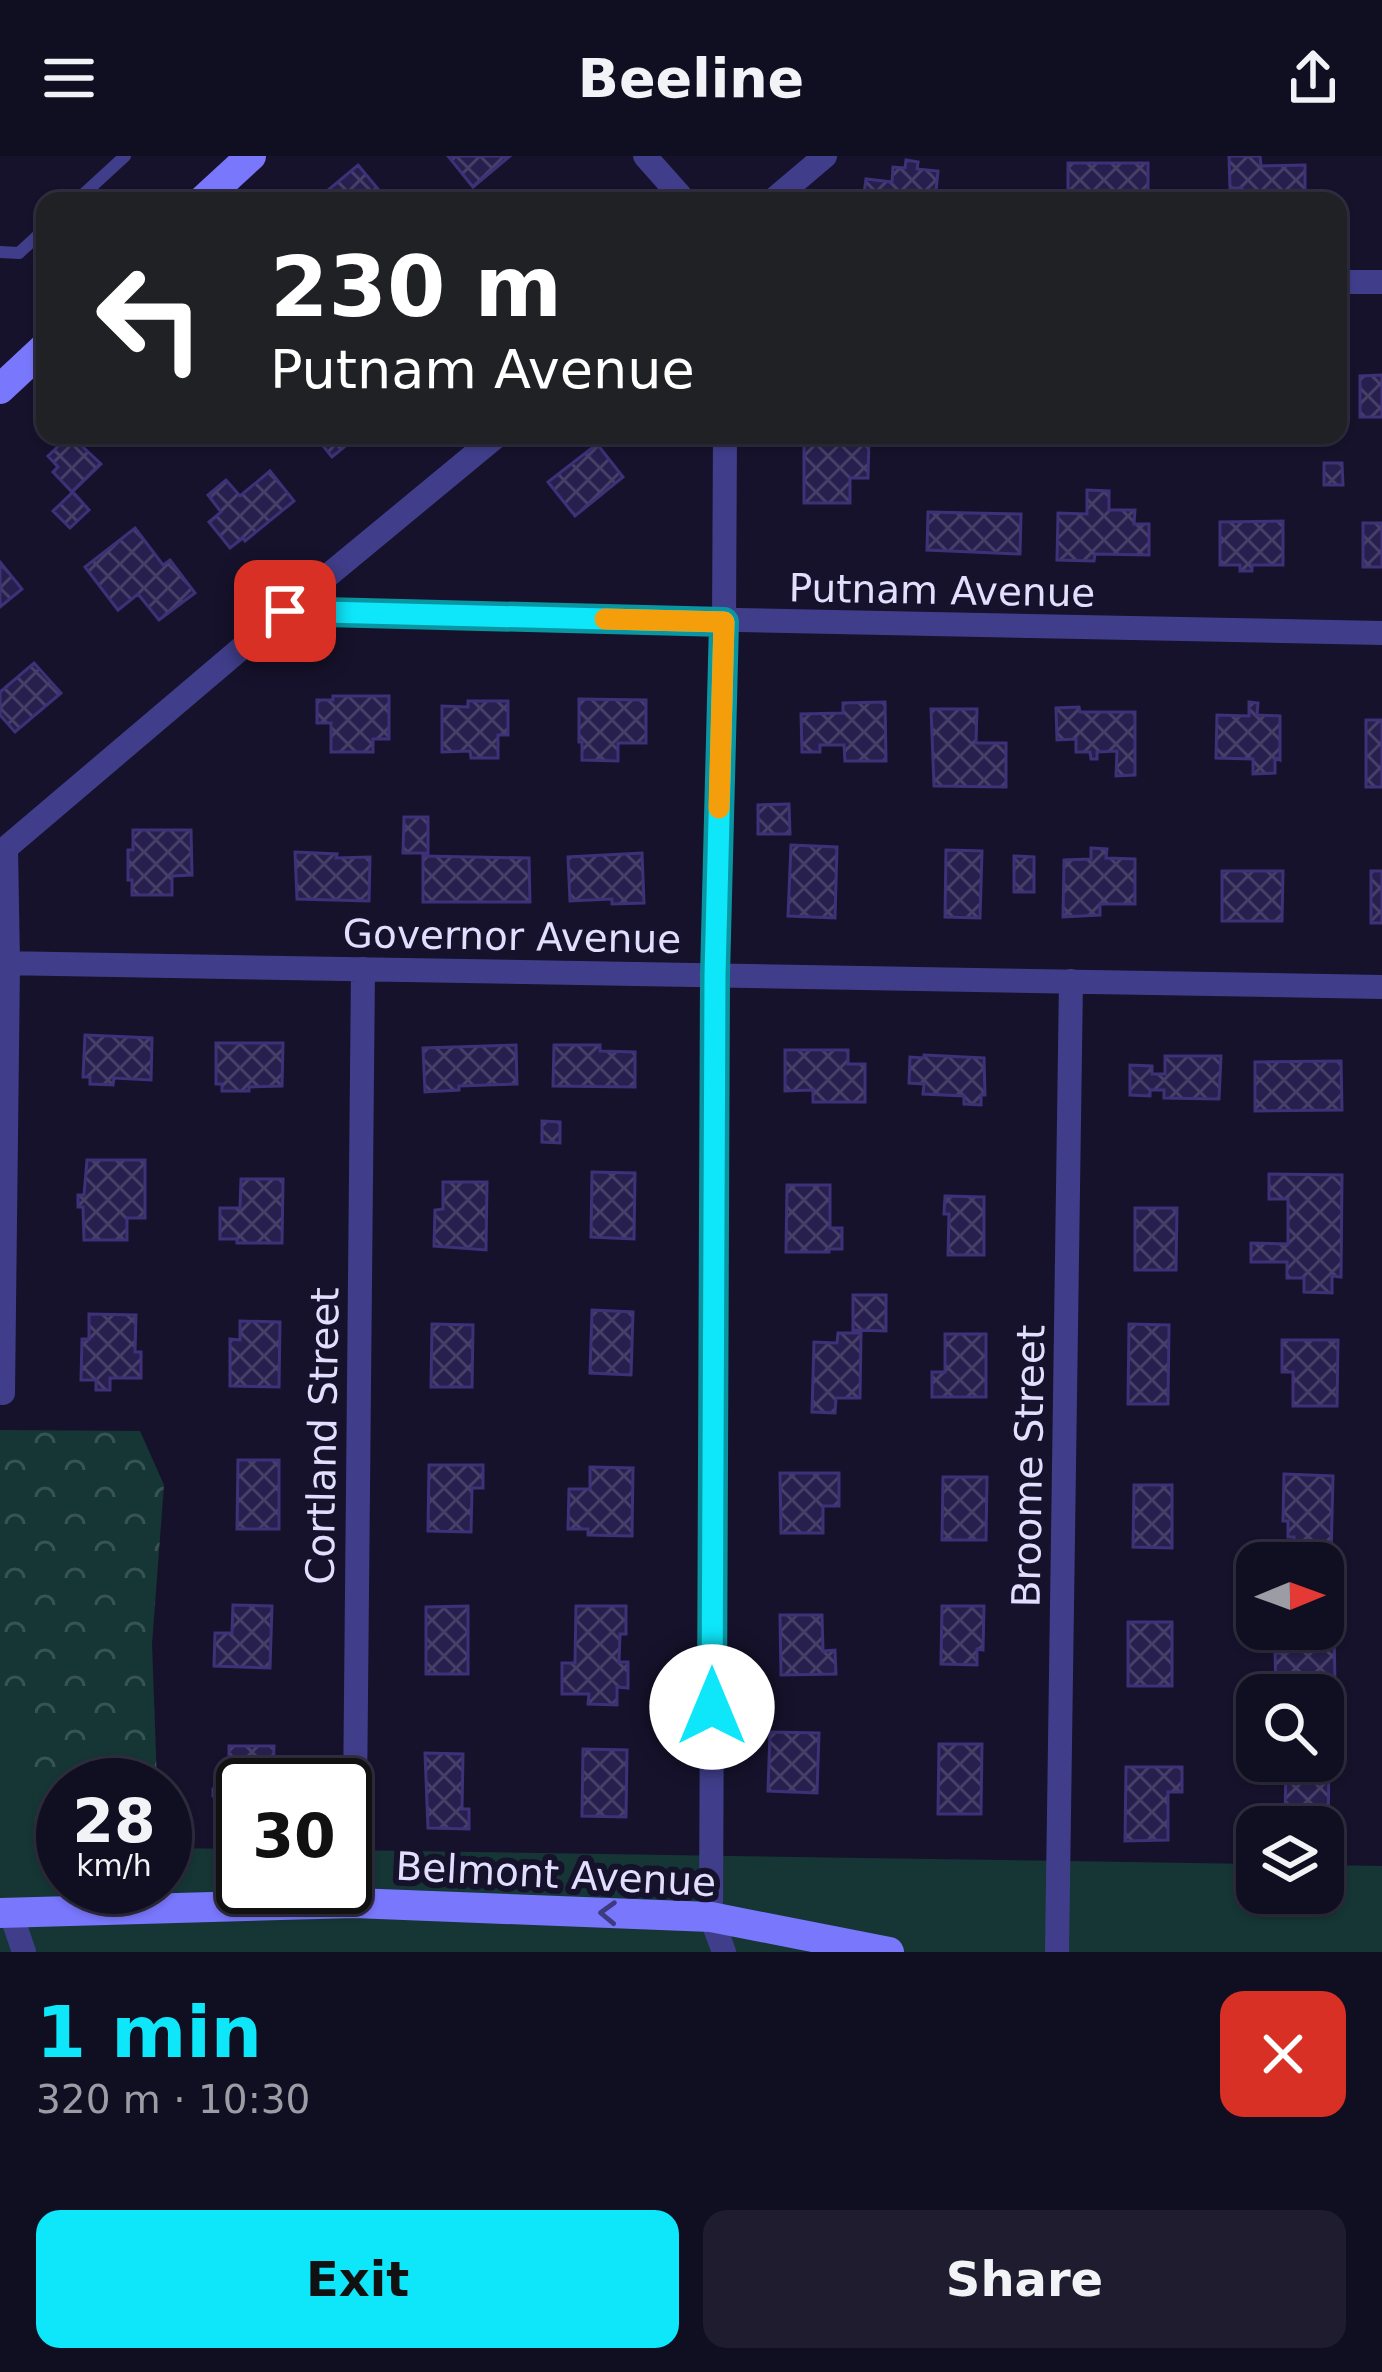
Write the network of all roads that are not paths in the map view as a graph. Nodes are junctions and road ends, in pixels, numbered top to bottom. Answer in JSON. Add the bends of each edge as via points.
{"nodes":[{"id":1,"x":125,"y":156,"type":"edge"},
{"id":2,"x":251,"y":156,"type":"edge"},
{"id":3,"x":645,"y":156,"type":"edge"},
{"id":4,"x":826,"y":156,"type":"edge"},
{"id":5,"x":86,"y":192,"type":"edge"},
{"id":6,"x":212,"y":192,"type":"edge"},
{"id":7,"x":677,"y":192,"type":"edge"},
{"id":8,"x":783,"y":192,"type":"edge"},
{"id":9,"x":36,"y":237,"type":"edge"},
{"id":10,"x":0,"y":252,"type":"edge"},
{"id":11,"x":1347,"y":281,"type":"edge"},
{"id":12,"x":1382,"y":283,"type":"edge"},
{"id":13,"x":36,"y":355,"type":"edge"},
{"id":14,"x":0,"y":389,"type":"edge"},
{"id":15,"x":487,"y":444,"type":"edge"},
{"id":16,"x":725,"y":444,"type":"edge"},
{"id":17,"x":285,"y":611,"type":"junction"},
{"id":18,"x":724,"y":622,"type":"junction"},
{"id":19,"x":1382,"y":633,"type":"edge"},
{"id":20,"x":4,"y":963,"type":"edge"},
{"id":21,"x":363,"y":969,"type":"junction"},
{"id":22,"x":715,"y":975,"type":"junction"},
{"id":23,"x":1071,"y":981,"type":"junction"},
{"id":24,"x":1382,"y":987,"type":"edge"},
{"id":25,"x":3,"y":1393,"type":"dead end"},
{"id":26,"x":356,"y":1758,"type":"edge"},
{"id":27,"x":372,"y":1904,"type":"edge"},
{"id":28,"x":216,"y":1907,"type":"edge"},
{"id":29,"x":5,"y":1912,"type":"edge"},
{"id":30,"x":711,"y":1917,"type":"junction"},
{"id":31,"x":24,"y":1952,"type":"edge"},
{"id":32,"x":724,"y":1952,"type":"edge"},
{"id":33,"x":889,"y":1952,"type":"edge"},
{"id":34,"x":1058,"y":1952,"type":"edge"}],
"edges":[{"from":1,"to":5,"type":"lane"},
{"from":2,"to":6,"type":"street"},
{"from":3,"to":7,"type":"street"},
{"from":4,"to":8,"type":"street"},
{"from":9,"to":10,"type":"lane","via":[[19,253]]},
{"from":11,"to":12,"type":"street"},
{"from":13,"to":14,"type":"street"},
{"from":15,"to":17,"type":"street"},
{"from":16,"to":18,"type":"street"},
{"from":17,"to":18,"type":"street","name":"Putnam Avenue"},
{"from":17,"to":20,"type":"street","via":[[6,848]]},
{"from":18,"to":19,"type":"street","name":"Putnam Avenue"},
{"from":18,"to":22,"type":"street"},
{"from":20,"to":21,"type":"street","name":"Governor Avenue"},
{"from":20,"to":25,"type":"street"},
{"from":21,"to":22,"type":"street","name":"Governor Avenue"},
{"from":21,"to":26,"type":"street","name":"Cortland Street"},
{"from":22,"to":23,"type":"street","name":"Governor Avenue"},
{"from":22,"to":30,"type":"street"},
{"from":23,"to":24,"type":"street","name":"Governor Avenue"},
{"from":23,"to":34,"type":"street","name":"Broome Street"},
{"from":30,"to":27,"type":"street","name":"Belmont Avenue","one_way":true},
{"from":28,"to":29,"type":"street","name":"Belmont Avenue"},
{"from":29,"to":31,"type":"street"},
{"from":30,"to":32,"type":"street"},
{"from":30,"to":33,"type":"street","name":"Belmont Avenue"}]}
